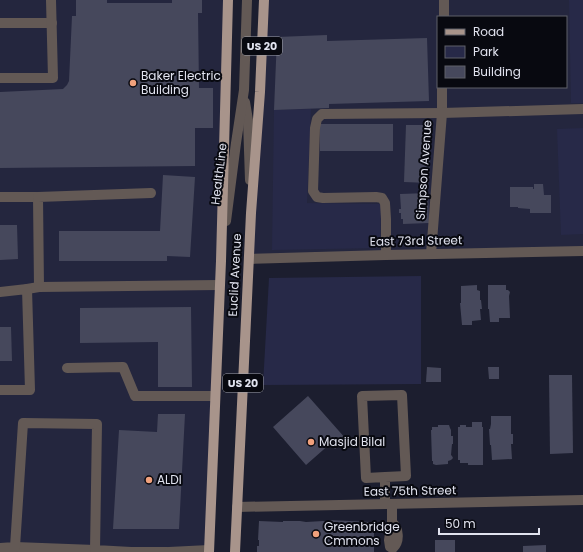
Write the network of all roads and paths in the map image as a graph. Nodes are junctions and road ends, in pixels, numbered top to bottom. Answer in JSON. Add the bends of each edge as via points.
{"nodes":[{"id":1,"x":51,"y":0,"type":"edge"},
{"id":2,"x":228,"y":0,"type":"edge"},
{"id":3,"x":247,"y":0,"type":"edge"},
{"id":4,"x":264,"y":0,"type":"edge"},
{"id":5,"x":444,"y":0,"type":"edge"},
{"id":6,"x":444,"y":16,"type":"edge"},
{"id":7,"x":0,"y":23,"type":"edge"},
{"id":8,"x":52,"y":23,"type":"junction"},
{"id":9,"x":0,"y":78,"type":"edge"},
{"id":10,"x":442,"y":88,"type":"edge"},
{"id":11,"x":244,"y":90,"type":"junction"},
{"id":12,"x":583,"y":109,"type":"edge"},
{"id":13,"x":442,"y":113,"type":"junction"},
{"id":14,"x":151,"y":194,"type":"dead end"},
{"id":15,"x":0,"y":197,"type":"edge"},
{"id":16,"x":38,"y":197,"type":"junction"},
{"id":17,"x":251,"y":213,"type":"junction"},
{"id":18,"x":583,"y":251,"type":"edge"},
{"id":19,"x":386,"y":254,"type":"junction"},
{"id":20,"x":431,"y":254,"type":"junction"},
{"id":21,"x":249,"y":259,"type":"junction"},
{"id":22,"x":221,"y":261,"type":"junction"},
{"id":23,"x":220,"y":285,"type":"junction"},
{"id":24,"x":39,"y":287,"type":"junction"},
{"id":25,"x":27,"y":289,"type":"junction"},
{"id":26,"x":0,"y":292,"type":"edge"},
{"id":27,"x":67,"y":368,"type":"dead end"},
{"id":28,"x":0,"y":390,"type":"edge"},
{"id":29,"x":215,"y":396,"type":"junction"},
{"id":30,"x":385,"y":477,"type":"junction"},
{"id":31,"x":583,"y":500,"type":"edge"},
{"id":32,"x":388,"y":504,"type":"junction"},
{"id":33,"x":237,"y":507,"type":"junction"},
{"id":34,"x":15,"y":547,"type":"junction"},
{"id":35,"x":0,"y":548,"type":"edge"},
{"id":36,"x":95,"y":550,"type":"junction"},
{"id":37,"x":393,"y":550,"type":"edge"},
{"id":38,"x":209,"y":551,"type":"edge"},
{"id":39,"x":168,"y":552,"type":"edge"},
{"id":40,"x":235,"y":552,"type":"edge"}],
"edges":[{"from":1,"to":8,"type":"street"},
{"from":2,"to":22,"type":"main road","name":"Euclid Avenue","number":"US 20"},
{"from":3,"to":11,"type":"street","name":"HealthLine"},
{"from":4,"to":17,"type":"main road","name":"Euclid Avenue","number":"US 20"},
{"from":5,"to":6,"type":"street"},
{"from":7,"to":8,"type":"street"},
{"from":8,"to":9,"type":"street","via":[[52,78]]},
{"from":10,"to":13,"type":"street","name":"Simpson Avenue"},
{"from":11,"to":17,"type":"street","name":"HealthLine","via":[[248,120]]},
{"from":11,"to":22,"type":"street","name":"HealthLine"},
{"from":12,"to":13,"type":"street"},
{"from":13,"to":19,"type":"street","via":[[322,114],[316,120],[313,191],[316,197],[382,198],[385,203]]},
{"from":13,"to":20,"type":"street","name":"Simpson Avenue"},
{"from":14,"to":16,"type":"street"},
{"from":15,"to":16,"type":"street"},
{"from":16,"to":24,"type":"street"},
{"from":17,"to":21,"type":"main road","name":"Euclid Avenue","number":"US 20"},
{"from":18,"to":20,"type":"street","name":"East 73rd Street"},
{"from":19,"to":20,"type":"street","name":"East 73rd Street"},
{"from":19,"to":21,"type":"street","name":"East 73rd Street"},
{"from":21,"to":33,"type":"main road","name":"Euclid Avenue","number":"US 20"},
{"from":22,"to":23,"type":"main road","name":"Euclid Avenue","number":"US 20"},
{"from":23,"to":24,"type":"street"},
{"from":23,"to":29,"type":"main road","name":"Euclid Avenue","number":"US 20"},
{"from":24,"to":25,"type":"street"},
{"from":25,"to":26,"type":"street"},
{"from":25,"to":28,"type":"street","via":[[30,390]]},
{"from":27,"to":29,"type":"street","via":[[123,367],[135,396]]},
{"from":29,"to":38,"type":"main road","name":"Euclid Avenue","number":"US 20"},
{"from":30,"to":30,"type":"street","via":[[406,476],[402,395],[362,396],[366,478]]},
{"from":30,"to":32,"type":"street"},
{"from":31,"to":32,"type":"street","name":"East 75th Street"},
{"from":32,"to":33,"type":"street","name":"East 75th Street"},
{"from":32,"to":37,"type":"street","via":[[392,522],[389,540]]},
{"from":33,"to":40,"type":"main road","name":"Euclid Avenue","number":"US 20"},
{"from":34,"to":35,"type":"street"},
{"from":34,"to":36,"type":"street"},
{"from":34,"to":36,"type":"street","via":[[23,424],[97,424]]},
{"from":36,"to":39,"type":"street"},
{"from":38,"to":39,"type":"street"}]}
